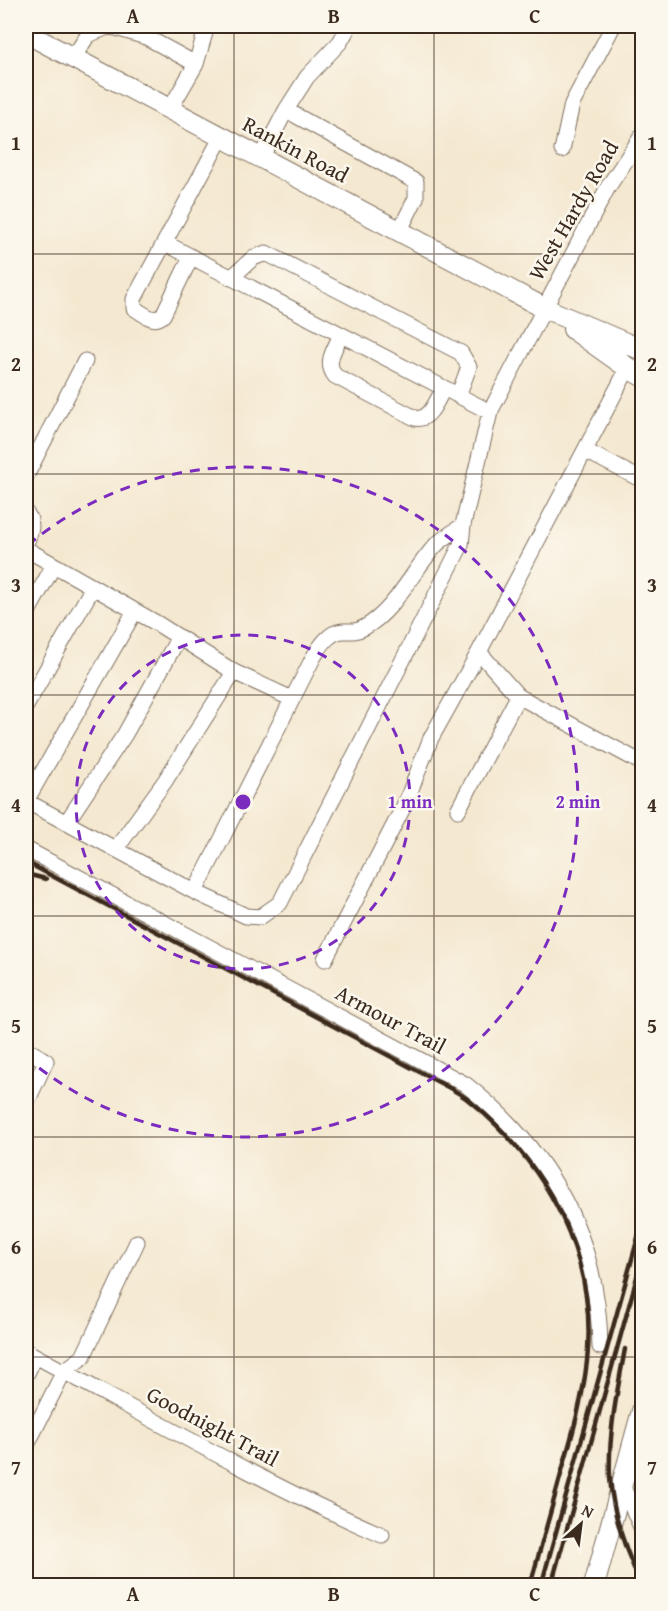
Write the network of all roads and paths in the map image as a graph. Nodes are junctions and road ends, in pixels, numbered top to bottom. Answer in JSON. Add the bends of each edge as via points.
{"nodes":[{"id":1,"x":207,"y":26,"type":"edge"},
{"id":2,"x":349,"y":26,"type":"edge"},
{"id":3,"x":613,"y":26,"type":"edge"},
{"id":4,"x":26,"y":33,"type":"edge"},
{"id":5,"x":73,"y":58,"type":"junction"},
{"id":6,"x":196,"y":64,"type":"junction"},
{"id":7,"x":170,"y":109,"type":"junction"},
{"id":8,"x":286,"y":110,"type":"junction"},
{"id":9,"x":222,"y":136,"type":"junction"},
{"id":10,"x":642,"y":136,"type":"edge"},
{"id":11,"x":562,"y":150,"type":"dead end"},
{"id":12,"x":261,"y":158,"type":"junction"},
{"id":13,"x":399,"y":232,"type":"junction"},
{"id":14,"x":165,"y":243,"type":"junction"},
{"id":15,"x":191,"y":257,"type":"junction"},
{"id":16,"x":231,"y":278,"type":"junction"},
{"id":17,"x":544,"y":308,"type":"junction"},
{"id":18,"x":341,"y":335,"type":"junction"},
{"id":19,"x":642,"y":350,"type":"edge"},
{"id":20,"x":85,"y":361,"type":"dead end"},
{"id":21,"x":635,"y":372,"type":"edge"},
{"id":22,"x":444,"y":388,"type":"junction"},
{"id":23,"x":458,"y":396,"type":"junction"},
{"id":24,"x":490,"y":412,"type":"junction"},
{"id":25,"x":586,"y":451,"type":"junction"},
{"id":26,"x":26,"y":476,"type":"edge"},
{"id":27,"x":642,"y":480,"type":"edge"},
{"id":28,"x":26,"y":513,"type":"edge"},
{"id":29,"x":463,"y":525,"type":"junction"},
{"id":30,"x":26,"y":543,"type":"edge"},
{"id":31,"x":26,"y":549,"type":"edge"},
{"id":32,"x":54,"y":565,"type":"junction"},
{"id":33,"x":93,"y":586,"type":"junction"},
{"id":34,"x":135,"y":611,"type":"junction"},
{"id":35,"x":26,"y":615,"type":"edge"},
{"id":36,"x":179,"y":637,"type":"junction"},
{"id":37,"x":478,"y":652,"type":"junction"},
{"id":38,"x":234,"y":672,"type":"junction"},
{"id":39,"x":518,"y":696,"type":"junction"},
{"id":40,"x":292,"y":699,"type":"junction"},
{"id":41,"x":26,"y":706,"type":"edge"},
{"id":42,"x":642,"y":763,"type":"edge"},
{"id":43,"x":26,"y":801,"type":"edge"},
{"id":44,"x":458,"y":810,"type":"dead end"},
{"id":45,"x":66,"y":823,"type":"junction"},
{"id":46,"x":26,"y":849,"type":"edge"},
{"id":47,"x":116,"y":849,"type":"junction"},
{"id":48,"x":195,"y":892,"type":"junction"},
{"id":49,"x":325,"y":959,"type":"dead end"},
{"id":50,"x":26,"y":1049,"type":"edge"},
{"id":51,"x":26,"y":1104,"type":"edge"},
{"id":52,"x":137,"y":1242,"type":"dead end"},
{"id":53,"x":600,"y":1347,"type":"dead end"},
{"id":54,"x":30,"y":1354,"type":"edge"},
{"id":55,"x":64,"y":1371,"type":"junction"},
{"id":56,"x":26,"y":1375,"type":"edge"},
{"id":57,"x":642,"y":1411,"type":"edge"},
{"id":58,"x":26,"y":1447,"type":"edge"},
{"id":59,"x":621,"y":1484,"type":"junction"},
{"id":60,"x":642,"y":1529,"type":"edge"},
{"id":61,"x":382,"y":1536,"type":"dead end"},
{"id":62,"x":594,"y":1586,"type":"edge"}],
"edges":[{"from":1,"to":6,"type":"street"},
{"from":2,"to":8,"type":"street","via":[[340,42],[306,77]]},
{"from":3,"to":11,"type":"street","via":[[572,104]]},
{"from":4,"to":5,"type":"main road","name":"Rankin Road"},
{"from":5,"to":6,"type":"street","via":[[88,35],[110,26],[146,37]]},
{"from":5,"to":7,"type":"main road","name":"Rankin Road"},
{"from":6,"to":7,"type":"street"},
{"from":7,"to":9,"type":"main road","name":"Rankin Road"},
{"from":8,"to":12,"type":"street"},
{"from":8,"to":13,"type":"street","via":[[416,182],[416,198]]},
{"from":9,"to":12,"type":"main road","name":"Rankin Road"},
{"from":9,"to":14,"type":"street"},
{"from":10,"to":17,"type":"street","name":"West Hardy Road","via":[[608,187]]},
{"from":12,"to":13,"type":"main road","name":"Rankin Road"},
{"from":13,"to":17,"type":"main road","name":"Rankin Road"},
{"from":14,"to":15,"type":"street"},
{"from":14,"to":15,"type":"street","via":[[132,304],[154,320],[163,315]]},
{"from":15,"to":16,"type":"street"},
{"from":16,"to":18,"type":"street"},
{"from":16,"to":23,"type":"street","via":[[253,258],[266,253],[461,353],[470,367]]},
{"from":17,"to":19,"type":"main road","name":"Rankin Road"},
{"from":17,"to":21,"type":"main road","name":"Rankin Road"},
{"from":17,"to":24,"type":"street","name":"West Hardy Road"},
{"from":18,"to":22,"type":"street"},
{"from":18,"to":22,"type":"street","via":[[330,360],[335,376],[415,418],[426,417]]},
{"from":20,"to":26,"type":"street"},
{"from":21,"to":25,"type":"street"},
{"from":22,"to":23,"type":"street"},
{"from":23,"to":24,"type":"street"},
{"from":24,"to":29,"type":"street","name":"West Hardy Road"},
{"from":25,"to":27,"type":"street"},
{"from":25,"to":37,"type":"street"},
{"from":28,"to":30,"type":"street","via":[[31,522]]},
{"from":29,"to":40,"type":"street","via":[[437,544],[390,605],[367,627],[328,638]]},
{"from":29,"to":48,"type":"street","name":"West Hardy Road","via":[[461,545],[279,903],[260,917],[246,916]]},
{"from":31,"to":32,"type":"street"},
{"from":32,"to":33,"type":"street"},
{"from":32,"to":35,"type":"street"},
{"from":33,"to":34,"type":"street"},
{"from":33,"to":41,"type":"street"},
{"from":34,"to":36,"type":"street"},
{"from":34,"to":43,"type":"street"},
{"from":36,"to":38,"type":"street"},
{"from":36,"to":45,"type":"street","via":[[125,734]]},
{"from":37,"to":39,"type":"street"},
{"from":37,"to":49,"type":"street","via":[[431,738],[406,802]]},
{"from":38,"to":40,"type":"street"},
{"from":38,"to":47,"type":"street","via":[[165,781]]},
{"from":39,"to":42,"type":"street"},
{"from":39,"to":44,"type":"street"},
{"from":40,"to":48,"type":"street"},
{"from":43,"to":45,"type":"street","name":"West Hardy Road"},
{"from":45,"to":47,"type":"street","name":"West Hardy Road"},
{"from":46,"to":53,"type":"street","name":"Armour Trail","via":[[465,1084],[486,1100],[537,1155],[571,1212],[594,1277]]},
{"from":47,"to":48,"type":"street","name":"West Hardy Road"},
{"from":50,"to":51,"type":"street","via":[[46,1061]]},
{"from":52,"to":55,"type":"street","via":[[83,1357]]},
{"from":54,"to":55,"type":"street","name":"Goodnight Trail"},
{"from":54,"to":56,"type":"street"},
{"from":55,"to":58,"type":"street"},
{"from":55,"to":61,"type":"street","name":"Goodnight Trail","via":[[242,1468]]},
{"from":57,"to":59,"type":"main road"},
{"from":59,"to":60,"type":"street"},
{"from":59,"to":62,"type":"main road"}]}
